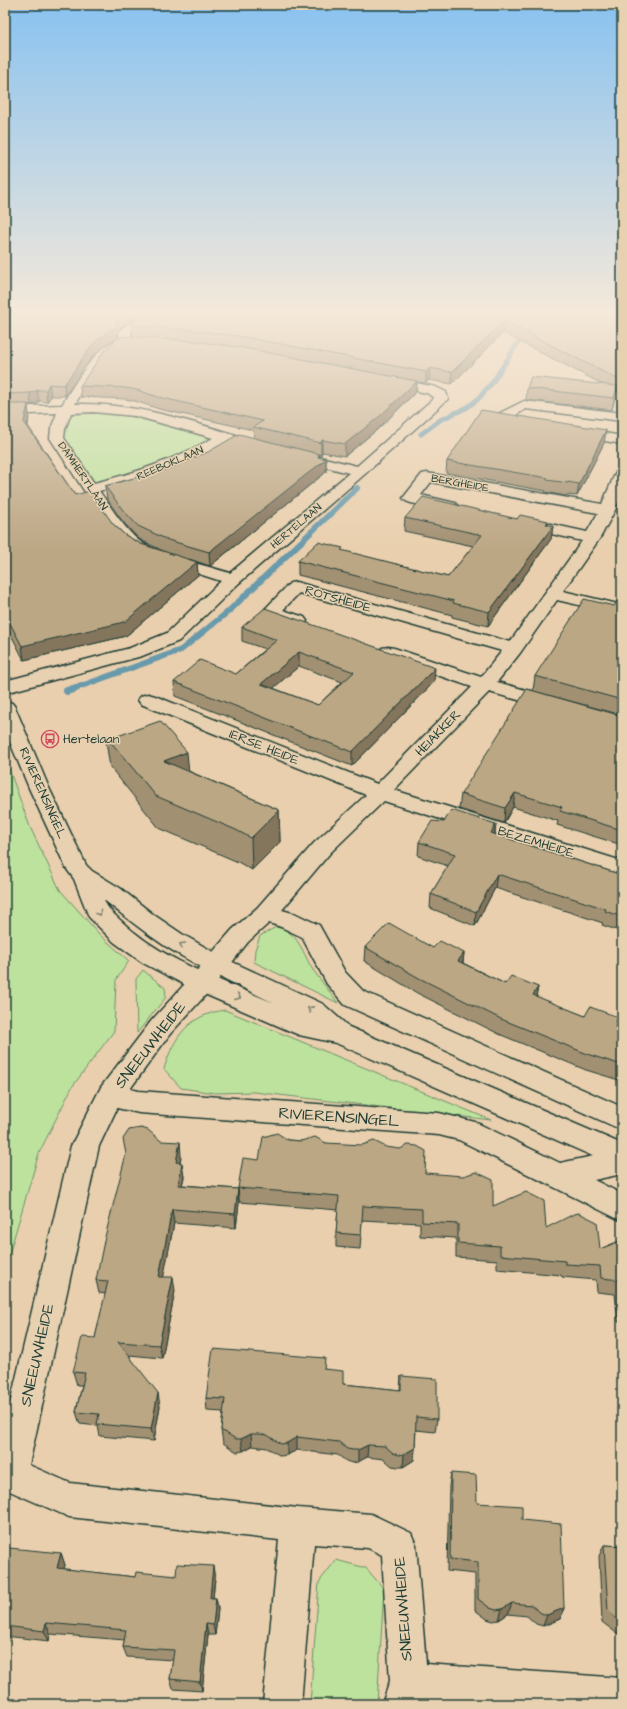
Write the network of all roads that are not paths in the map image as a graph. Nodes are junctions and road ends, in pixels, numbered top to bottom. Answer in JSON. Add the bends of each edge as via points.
{"nodes":[{"id":1,"x":77,"y":391,"type":"edge"},
{"id":2,"x":433,"y":391,"type":"edge"},
{"id":3,"x":66,"y":408,"type":"junction"},
{"id":4,"x":5,"y":411,"type":"edge"},
{"id":5,"x":622,"y":416,"type":"edge"},
{"id":6,"x":528,"y":425,"type":"edge"},
{"id":7,"x":559,"y":430,"type":"edge"},
{"id":8,"x":225,"y":437,"type":"junction"},
{"id":9,"x":622,"y":440,"type":"edge"},
{"id":10,"x":270,"y":449,"type":"edge"},
{"id":11,"x":285,"y":452,"type":"edge"},
{"id":12,"x":360,"y":472,"type":"junction"},
{"id":13,"x":622,"y":474,"type":"edge"},
{"id":14,"x":90,"y":489,"type":"junction"},
{"id":15,"x":613,"y":507,"type":"edge"},
{"id":16,"x":464,"y":510,"type":"edge"},
{"id":17,"x":509,"y":520,"type":"edge"},
{"id":18,"x":592,"y":538,"type":"junction"},
{"id":19,"x":233,"y":579,"type":"junction"},
{"id":20,"x":554,"y":594,"type":"junction"},
{"id":21,"x":622,"y":610,"type":"edge"},
{"id":22,"x":316,"y":627,"type":"edge"},
{"id":23,"x":374,"y":647,"type":"edge"},
{"id":24,"x":514,"y":649,"type":"junction"},
{"id":25,"x":485,"y":685,"type":"junction"},
{"id":26,"x":5,"y":687,"type":"edge"},
{"id":27,"x":148,"y":700,"type":"dead end"},
{"id":28,"x":5,"y":707,"type":"edge"},
{"id":29,"x":571,"y":709,"type":"edge"},
{"id":30,"x":380,"y":793,"type":"junction"},
{"id":31,"x":622,"y":869,"type":"edge"},
{"id":32,"x":265,"y":914,"type":"junction"},
{"id":33,"x":209,"y":973,"type":"junction"},
{"id":34,"x":110,"y":1095,"type":"junction"},
{"id":35,"x":622,"y":1119,"type":"edge"},
{"id":36,"x":622,"y":1157,"type":"edge"},
{"id":37,"x":622,"y":1162,"type":"edge"},
{"id":38,"x":558,"y":1176,"type":"junction"},
{"id":39,"x":622,"y":1208,"type":"edge"},
{"id":40,"x":298,"y":1525,"type":"junction"},
{"id":41,"x":405,"y":1693,"type":"edge"},
{"id":42,"x":622,"y":1696,"type":"edge"},
{"id":43,"x":282,"y":1704,"type":"edge"}],
"edges":[{"from":1,"to":3,"type":"street","name":"DAMHERTLAAN"},
{"from":2,"to":12,"type":"street","name":"HERTELAAN","via":[[441,395],[439,402]]},
{"from":3,"to":4,"type":"street","name":"REEBOKLAAN"},
{"from":3,"to":8,"type":"street","name":"REEBOKLAAN","via":[[136,412]]},
{"from":3,"to":14,"type":"street","name":"DAMHERTLAAN","via":[[56,433],[57,438]]},
{"from":5,"to":6,"type":"street","via":[[524,405],[497,420]]},
{"from":7,"to":9,"type":"street"},
{"from":8,"to":10,"type":"street","name":"REEBOKLAAN"},
{"from":8,"to":14,"type":"street","name":"REEBOKLAAN","via":[[199,453],[162,469]]},
{"from":11,"to":12,"type":"street"},
{"from":12,"to":19,"type":"street","name":"HERTELAAN"},
{"from":13,"to":15,"type":"street","name":"HEIAKKER"},
{"from":14,"to":19,"type":"street","name":"DAMHERTLAAN","via":[[133,544],[149,553]]},
{"from":15,"to":16,"type":"street","name":"BERGHEIDE","via":[[427,477],[411,498]]},
{"from":15,"to":18,"type":"street","name":"HEIAKKER"},
{"from":17,"to":18,"type":"street"},
{"from":18,"to":20,"type":"street","name":"HEIAKKER"},
{"from":19,"to":26,"type":"street","name":"HERTELAAN","via":[[173,637],[136,652]]},
{"from":20,"to":21,"type":"street"},
{"from":20,"to":24,"type":"street","name":"HEIAKKER"},
{"from":22,"to":24,"type":"street","name":"ROTSHEIDE","via":[[272,612],[296,587]]},
{"from":23,"to":25,"type":"street"},
{"from":24,"to":25,"type":"street","name":"HEIAKKER"},
{"from":25,"to":29,"type":"street"},
{"from":25,"to":30,"type":"street","name":"HEIAKKER"},
{"from":27,"to":30,"type":"street","name":"IERSE HEIDE"},
{"from":28,"to":33,"type":"street","name":"RIVIERENSINGEL","via":[[39,788],[77,868],[84,877],[97,911],[122,936],[151,957]]},
{"from":30,"to":31,"type":"street","name":"BEZEMHEIDE"},
{"from":30,"to":32,"type":"street","name":"HEIAKKER","via":[[322,848]]},
{"from":32,"to":33,"type":"street","name":"HEIAKKER","via":[[240,936]]},
{"from":32,"to":35,"type":"street","via":[[288,920],[311,931],[336,978],[354,998]]},
{"from":33,"to":34,"type":"street","name":"SNEEUWHEIDE","via":[[161,1027]]},
{"from":33,"to":36,"type":"street","name":"RIVIERENSINGEL","via":[[308,1028],[340,1034]]},
{"from":34,"to":38,"type":"street","name":"RIVIERENSINGEL","via":[[139,1102],[439,1124],[465,1130]]},
{"from":34,"to":40,"type":"street","name":"SNEEUWHEIDE","via":[[85,1146],[10,1474],[69,1500]]},
{"from":37,"to":38,"type":"street"},
{"from":38,"to":39,"type":"street","name":"RIVIERENSINGEL"},
{"from":40,"to":41,"type":"street","name":"SNEEUWHEIDE","via":[[371,1531],[399,1545]]},
{"from":40,"to":43,"type":"street"},
{"from":41,"to":42,"type":"street","name":"SNEEUWHEIDE"}]}
